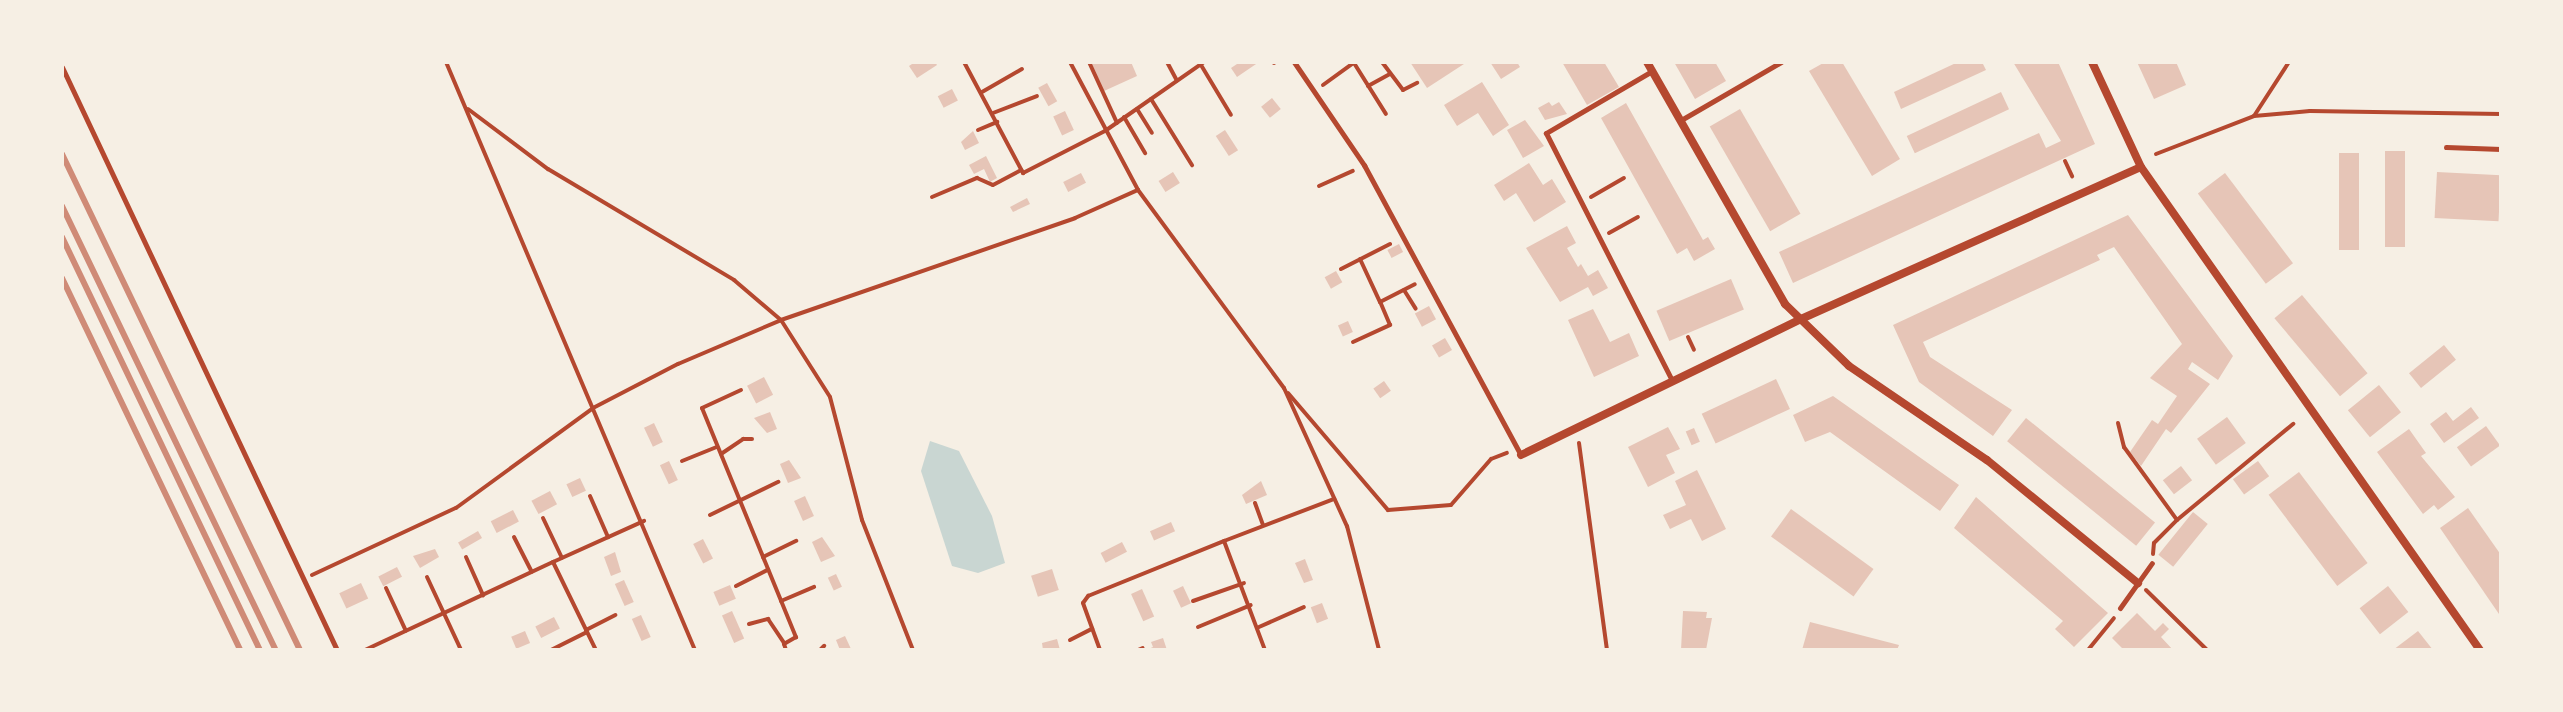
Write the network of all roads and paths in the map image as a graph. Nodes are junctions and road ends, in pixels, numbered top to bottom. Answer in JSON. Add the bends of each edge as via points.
{"nodes":[{"id":1,"x":446,"y":62,"type":"edge"},
{"id":2,"x":964,"y":62,"type":"edge"},
{"id":3,"x":1070,"y":62,"type":"edge"},
{"id":4,"x":1089,"y":62,"type":"edge"},
{"id":5,"x":1167,"y":62,"type":"edge"},
{"id":6,"x":1294,"y":62,"type":"edge"},
{"id":7,"x":1354,"y":62,"type":"edge"},
{"id":8,"x":1382,"y":62,"type":"edge"},
{"id":9,"x":1647,"y":62,"type":"edge"},
{"id":10,"x":1781,"y":62,"type":"edge"},
{"id":11,"x":2092,"y":62,"type":"edge"},
{"id":12,"x":2289,"y":62,"type":"edge"},
{"id":13,"x":1202,"y":63,"type":"edge"},
{"id":14,"x":62,"y":67,"type":"edge"},
{"id":15,"x":1022,"y":69,"type":"dead end"},
{"id":16,"x":1653,"y":71,"type":"junction"},
{"id":17,"x":1390,"y":74,"type":"junction"},
{"id":18,"x":1177,"y":81,"type":"junction"},
{"id":19,"x":1417,"y":83,"type":"dead end"},
{"id":20,"x":1368,"y":86,"type":"junction"},
{"id":21,"x":1315,"y":91,"type":"junction"},
{"id":22,"x":982,"y":92,"type":"junction"},
{"id":23,"x":1037,"y":96,"type":"dead end"},
{"id":24,"x":1151,"y":99,"type":"junction"},
{"id":25,"x":468,"y":109,"type":"junction"},
{"id":26,"x":1137,"y":109,"type":"junction"},
{"id":27,"x":993,"y":113,"type":"junction"},
{"id":28,"x":1386,"y":114,"type":"dead end"},
{"id":29,"x":2501,"y":114,"type":"edge"},
{"id":30,"x":1231,"y":115,"type":"dead end"},
{"id":31,"x":2254,"y":116,"type":"junction"},
{"id":32,"x":1124,"y":117,"type":"junction"},
{"id":33,"x":1681,"y":120,"type":"junction"},
{"id":34,"x":997,"y":122,"type":"junction"},
{"id":35,"x":1117,"y":123,"type":"junction"},
{"id":36,"x":978,"y":130,"type":"dead end"},
{"id":37,"x":1105,"y":131,"type":"junction"},
{"id":38,"x":1152,"y":133,"type":"dead end"},
{"id":39,"x":2446,"y":147,"type":"dead end"},
{"id":40,"x":2501,"y":149,"type":"edge"},
{"id":41,"x":1145,"y":153,"type":"dead end"},
{"id":42,"x":2156,"y":154,"type":"dead end"},
{"id":43,"x":2065,"y":161,"type":"dead end"},
{"id":44,"x":1192,"y":165,"type":"dead end"},
{"id":45,"x":1364,"y":165,"type":"junction"},
{"id":46,"x":2141,"y":167,"type":"junction"},
{"id":47,"x":1021,"y":170,"type":"junction"},
{"id":48,"x":2072,"y":176,"type":"dead end"},
{"id":49,"x":1624,"y":178,"type":"dead end"},
{"id":50,"x":1319,"y":186,"type":"dead end"},
{"id":51,"x":1138,"y":190,"type":"junction"},
{"id":52,"x":932,"y":197,"type":"dead end"},
{"id":53,"x":1582,"y":202,"type":"junction"},
{"id":54,"x":1638,"y":217,"type":"dead end"},
{"id":55,"x":1600,"y":238,"type":"junction"},
{"id":56,"x":1390,"y":244,"type":"dead end"},
{"id":57,"x":1360,"y":259,"type":"junction"},
{"id":58,"x":1341,"y":269,"type":"dead end"},
{"id":59,"x":1428,"y":277,"type":"junction"},
{"id":60,"x":1404,"y":290,"type":"junction"},
{"id":61,"x":1380,"y":302,"type":"junction"},
{"id":62,"x":1416,"y":309,"type":"dead end"},
{"id":63,"x":1801,"y":319,"type":"junction"},
{"id":64,"x":781,"y":320,"type":"junction"},
{"id":65,"x":1688,"y":337,"type":"dead end"},
{"id":66,"x":1353,"y":342,"type":"dead end"},
{"id":67,"x":1694,"y":350,"type":"dead end"},
{"id":68,"x":1672,"y":380,"type":"junction"},
{"id":69,"x":1284,"y":388,"type":"junction"},
{"id":70,"x":741,"y":390,"type":"dead end"},
{"id":71,"x":593,"y":408,"type":"junction"},
{"id":72,"x":2118,"y":423,"type":"dead end"},
{"id":73,"x":2293,"y":424,"type":"dead end"},
{"id":74,"x":752,"y":439,"type":"dead end"},
{"id":75,"x":1579,"y":443,"type":"dead end"},
{"id":76,"x":718,"y":446,"type":"junction"},
{"id":77,"x":721,"y":454,"type":"junction"},
{"id":78,"x":1521,"y":455,"type":"junction"},
{"id":79,"x":682,"y":461,"type":"dead end"},
{"id":80,"x":778,"y":482,"type":"dead end"},
{"id":81,"x":590,"y":496,"type":"dead end"},
{"id":82,"x":1335,"y":498,"type":"junction"},
{"id":83,"x":740,"y":502,"type":"junction"},
{"id":84,"x":1255,"y":503,"type":"dead end"},
{"id":85,"x":710,"y":515,"type":"dead end"},
{"id":86,"x":543,"y":518,"type":"dead end"},
{"id":87,"x":2177,"y":520,"type":"junction"},
{"id":88,"x":644,"y":521,"type":"junction"},
{"id":89,"x":1263,"y":525,"type":"junction"},
{"id":90,"x":514,"y":537,"type":"dead end"},
{"id":91,"x":608,"y":537,"type":"junction"},
{"id":92,"x":796,"y":541,"type":"dead end"},
{"id":93,"x":1224,"y":541,"type":"junction"},
{"id":94,"x":466,"y":557,"type":"dead end"},
{"id":95,"x":763,"y":557,"type":"junction"},
{"id":96,"x":562,"y":558,"type":"junction"},
{"id":97,"x":553,"y":562,"type":"junction"},
{"id":98,"x":2152,"y":563,"type":"joint"},
{"id":99,"x":768,"y":570,"type":"junction"},
{"id":100,"x":532,"y":572,"type":"junction"},
{"id":101,"x":427,"y":577,"type":"dead end"},
{"id":102,"x":303,"y":579,"type":"junction"},
{"id":103,"x":1244,"y":583,"type":"junction"},
{"id":104,"x":2138,"y":583,"type":"junction"},
{"id":105,"x":736,"y":586,"type":"dead end"},
{"id":106,"x":814,"y":587,"type":"dead end"},
{"id":107,"x":386,"y":588,"type":"dead end"},
{"id":108,"x":483,"y":595,"type":"junction"},
{"id":109,"x":2156,"y":598,"type":"dead end"},
{"id":110,"x":781,"y":601,"type":"junction"},
{"id":111,"x":1193,"y":601,"type":"dead end"},
{"id":112,"x":1251,"y":605,"type":"junction"},
{"id":113,"x":1304,"y":607,"type":"dead end"},
{"id":114,"x":2120,"y":608,"type":"joint"},
{"id":115,"x":443,"y":613,"type":"junction"},
{"id":116,"x":615,"y":615,"type":"dead end"},
{"id":117,"x":749,"y":624,"type":"dead end"},
{"id":118,"x":1198,"y":627,"type":"dead end"},
{"id":119,"x":1258,"y":627,"type":"junction"},
{"id":120,"x":1092,"y":629,"type":"junction"},
{"id":121,"x":406,"y":631,"type":"junction"},
{"id":122,"x":586,"y":631,"type":"junction"},
{"id":123,"x":1070,"y":640,"type":"dead end"},
{"id":124,"x":386,"y":641,"type":"junction"},
{"id":125,"x":784,"y":644,"type":"junction"},
{"id":126,"x":337,"y":650,"type":"edge"},
{"id":127,"x":365,"y":650,"type":"edge"},
{"id":128,"x":390,"y":650,"type":"edge"},
{"id":129,"x":461,"y":650,"type":"edge"},
{"id":130,"x":551,"y":650,"type":"edge"},
{"id":131,"x":596,"y":650,"type":"edge"},
{"id":132,"x":695,"y":650,"type":"edge"},
{"id":133,"x":786,"y":650,"type":"edge"},
{"id":134,"x":913,"y":650,"type":"edge"},
{"id":135,"x":1100,"y":650,"type":"edge"},
{"id":136,"x":1265,"y":650,"type":"edge"},
{"id":137,"x":1379,"y":650,"type":"edge"},
{"id":138,"x":1607,"y":650,"type":"edge"},
{"id":139,"x":2088,"y":650,"type":"edge"},
{"id":140,"x":2207,"y":650,"type":"edge"},
{"id":141,"x":2480,"y":650,"type":"edge"}],
"edges":[{"from":1,"to":25,"type":"path"},
{"from":2,"to":22,"type":"path"},
{"from":3,"to":37,"type":"path"},
{"from":4,"to":35,"type":"path"},
{"from":5,"to":18,"type":"path"},
{"from":6,"to":21,"type":"lane"},
{"from":7,"to":20,"type":"path"},
{"from":7,"to":21,"type":"path"},
{"from":8,"to":17,"type":"path"},
{"from":9,"to":16,"type":"street"},
{"from":10,"to":33,"type":"lane"},
{"from":11,"to":46,"type":"street"},
{"from":12,"to":31,"type":"path"},
{"from":13,"to":18,"type":"path"},
{"from":13,"to":30,"type":"path"},
{"from":14,"to":102,"type":"lane"},
{"from":15,"to":22,"type":"path"},
{"from":16,"to":33,"type":"street"},
{"from":16,"to":53,"type":"lane","via":[[1546,133]]},
{"from":17,"to":19,"type":"path","via":[[1403,90]]},
{"from":17,"to":20,"type":"path"},
{"from":18,"to":24,"type":"path"},
{"from":20,"to":28,"type":"path"},
{"from":21,"to":45,"type":"lane"},
{"from":22,"to":27,"type":"path"},
{"from":23,"to":27,"type":"path"},
{"from":24,"to":26,"type":"path"},
{"from":24,"to":44,"type":"path"},
{"from":25,"to":64,"type":"path","via":[[548,169],[734,280]]},
{"from":25,"to":71,"type":"path"},
{"from":26,"to":32,"type":"path"},
{"from":26,"to":38,"type":"path"},
{"from":27,"to":34,"type":"path"},
{"from":29,"to":31,"type":"path","via":[[2310,111]]},
{"from":31,"to":42,"type":"path"},
{"from":32,"to":35,"type":"path"},
{"from":32,"to":41,"type":"path"},
{"from":33,"to":63,"type":"street","via":[[1785,304]]},
{"from":34,"to":36,"type":"path"},
{"from":34,"to":47,"type":"path"},
{"from":35,"to":37,"type":"path"},
{"from":37,"to":47,"type":"path"},
{"from":37,"to":51,"type":"path"},
{"from":39,"to":40,"type":"lane"},
{"from":43,"to":48,"type":"path"},
{"from":45,"to":50,"type":"path"},
{"from":45,"to":59,"type":"lane"},
{"from":46,"to":63,"type":"street"},
{"from":46,"to":141,"type":"street"},
{"from":47,"to":52,"type":"path","via":[[993,185],[977,178]]},
{"from":49,"to":53,"type":"path"},
{"from":51,"to":64,"type":"path","via":[[1075,218]]},
{"from":51,"to":69,"type":"path"},
{"from":53,"to":55,"type":"lane"},
{"from":54,"to":55,"type":"path"},
{"from":55,"to":68,"type":"lane"},
{"from":56,"to":57,"type":"path"},
{"from":57,"to":58,"type":"path"},
{"from":57,"to":61,"type":"path"},
{"from":59,"to":60,"type":"path"},
{"from":59,"to":78,"type":"lane"},
{"from":60,"to":61,"type":"path"},
{"from":60,"to":62,"type":"path"},
{"from":61,"to":66,"type":"path","via":[[1390,325]]},
{"from":63,"to":68,"type":"street"},
{"from":63,"to":104,"type":"street","via":[[1849,366],[1987,460]]},
{"from":64,"to":71,"type":"path"},
{"from":64,"to":134,"type":"path","via":[[830,397],[862,520]]},
{"from":65,"to":67,"type":"path"},
{"from":68,"to":78,"type":"street"},
{"from":69,"to":78,"type":"path","via":[[1388,510],[1451,505],[1491,459],[1504,453]]},
{"from":69,"to":82,"type":"path"},
{"from":70,"to":76,"type":"path","via":[[702,408]]},
{"from":71,"to":88,"type":"path"},
{"from":71,"to":102,"type":"path","via":[[456,508]]},
{"from":72,"to":87,"type":"path","via":[[2124,447]]},
{"from":73,"to":87,"type":"path"},
{"from":74,"to":77,"type":"path"},
{"from":75,"to":138,"type":"path"},
{"from":76,"to":77,"type":"path"},
{"from":76,"to":79,"type":"path"},
{"from":77,"to":83,"type":"path"},
{"from":80,"to":83,"type":"path"},
{"from":81,"to":91,"type":"path"},
{"from":82,"to":89,"type":"path"},
{"from":82,"to":137,"type":"path"},
{"from":83,"to":85,"type":"path"},
{"from":83,"to":95,"type":"path"},
{"from":84,"to":89,"type":"path"},
{"from":86,"to":96,"type":"path"},
{"from":87,"to":98,"type":"path","via":[[2154,543]]},
{"from":88,"to":91,"type":"path"},
{"from":88,"to":132,"type":"path"},
{"from":89,"to":93,"type":"path"},
{"from":90,"to":100,"type":"path"},
{"from":91,"to":96,"type":"path"},
{"from":92,"to":95,"type":"path"},
{"from":93,"to":103,"type":"path"},
{"from":93,"to":120,"type":"path","via":[[1088,596],[1083,603]]},
{"from":94,"to":108,"type":"path"},
{"from":95,"to":99,"type":"path"},
{"from":96,"to":97,"type":"path"},
{"from":97,"to":100,"type":"path"},
{"from":97,"to":122,"type":"path"},
{"from":98,"to":104,"type":"lane"},
{"from":99,"to":105,"type":"path"},
{"from":99,"to":110,"type":"path"},
{"from":100,"to":108,"type":"path"},
{"from":101,"to":115,"type":"path"},
{"from":102,"to":126,"type":"lane"},
{"from":103,"to":111,"type":"path"},
{"from":103,"to":112,"type":"path"},
{"from":104,"to":114,"type":"lane"},
{"from":106,"to":110,"type":"path"},
{"from":107,"to":121,"type":"path"},
{"from":108,"to":115,"type":"path"},
{"from":109,"to":140,"type":"path"},
{"from":110,"to":125,"type":"path","via":[[796,637]]},
{"from":112,"to":118,"type":"path"},
{"from":112,"to":119,"type":"path"},
{"from":113,"to":119,"type":"path"},
{"from":114,"to":139,"type":"path"},
{"from":115,"to":121,"type":"path"},
{"from":115,"to":129,"type":"path"},
{"from":116,"to":122,"type":"path"},
{"from":117,"to":125,"type":"path","via":[[768,619]]},
{"from":119,"to":136,"type":"path"},
{"from":120,"to":123,"type":"path"},
{"from":120,"to":135,"type":"path"},
{"from":121,"to":124,"type":"path"},
{"from":122,"to":130,"type":"path"},
{"from":122,"to":131,"type":"path"},
{"from":124,"to":127,"type":"path"},
{"from":124,"to":128,"type":"path"},
{"from":125,"to":133,"type":"path"}]}
